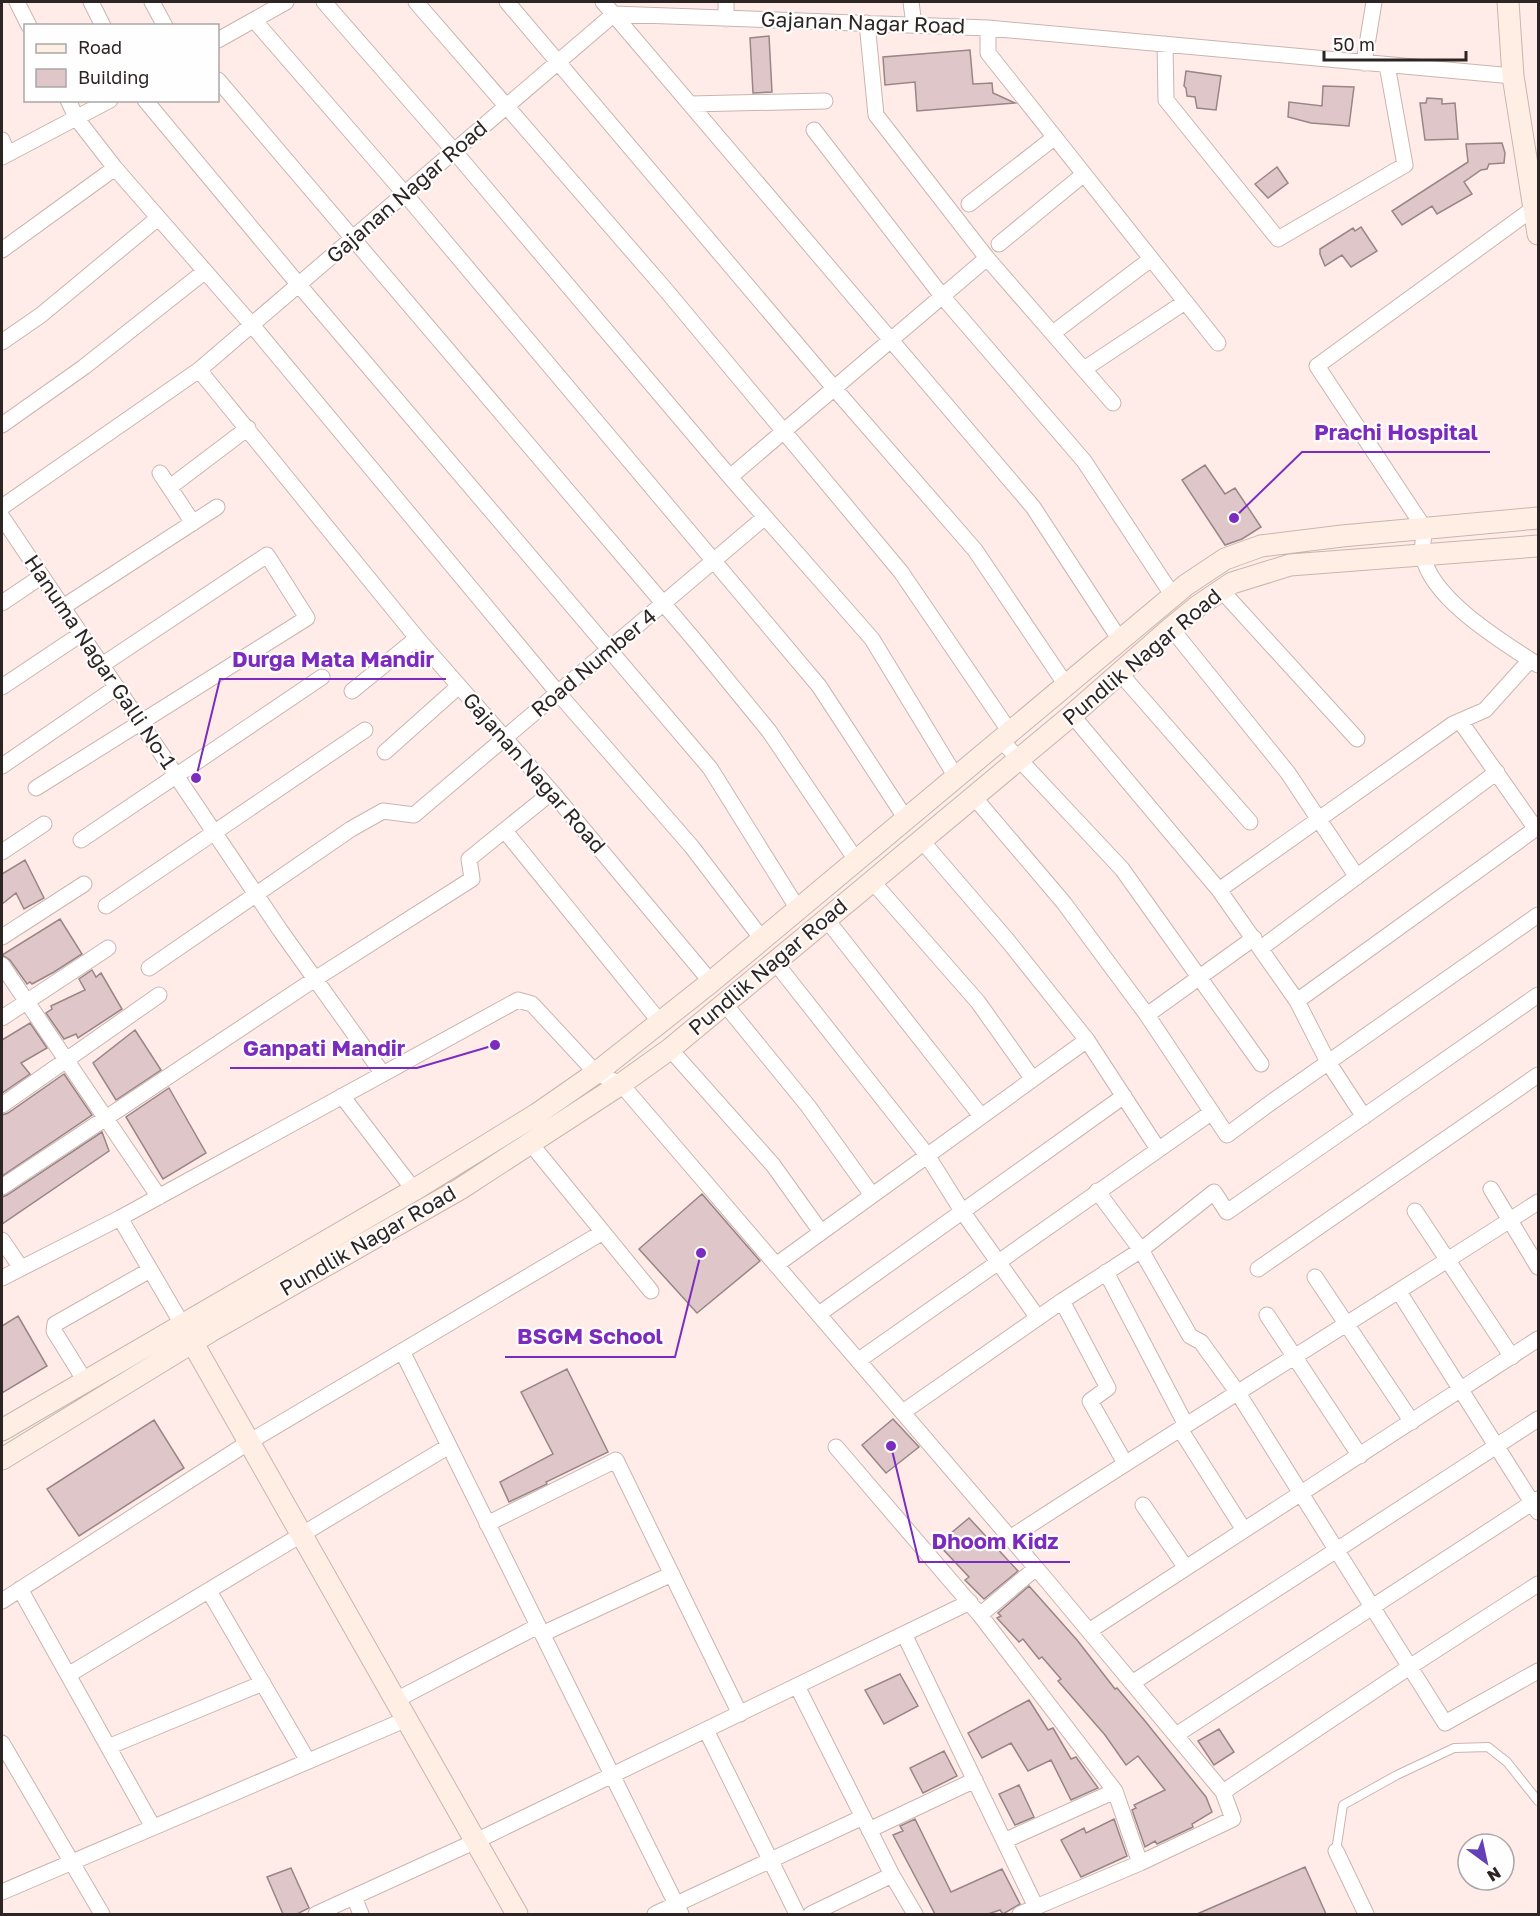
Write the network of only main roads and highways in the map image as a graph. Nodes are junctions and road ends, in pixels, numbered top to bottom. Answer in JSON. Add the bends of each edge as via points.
{"nodes":[{"id":1,"x":1508,"y":2,"type":"edge"},
{"id":2,"x":1535,"y":200,"type":"edge"},
{"id":3,"x":1539,"y":234,"type":"edge"},
{"id":4,"x":1539,"y":518,"type":"edge"},
{"id":5,"x":1539,"y":546,"type":"edge"},
{"id":6,"x":187,"y":1333,"type":"junction"},
{"id":7,"x":2,"y":1430,"type":"edge"},
{"id":8,"x":2,"y":1459,"type":"edge"},
{"id":9,"x":518,"y":1914,"type":"edge"}],
"edges":[{"from":1,"to":2,"type":"main road","via":[[1513,76]]},
{"from":2,"to":3,"type":"main road"},
{"from":4,"to":6,"type":"main road","name":"Pundlik Nagar Road","via":[[1260,546],[1225,559],[1173,596],[597,1073]]},
{"from":5,"to":6,"type":"main road","name":"Pundlik Nagar Road","via":[[1290,565],[1232,583],[1171,628],[670,1049],[460,1189]]},
{"from":6,"to":7,"type":"main road","name":"Pundlik Nagar Road","via":[[85,1381]]},
{"from":6,"to":8,"type":"main road","name":"Pundlik Nagar Road"},
{"from":6,"to":9,"type":"main road"}]}
